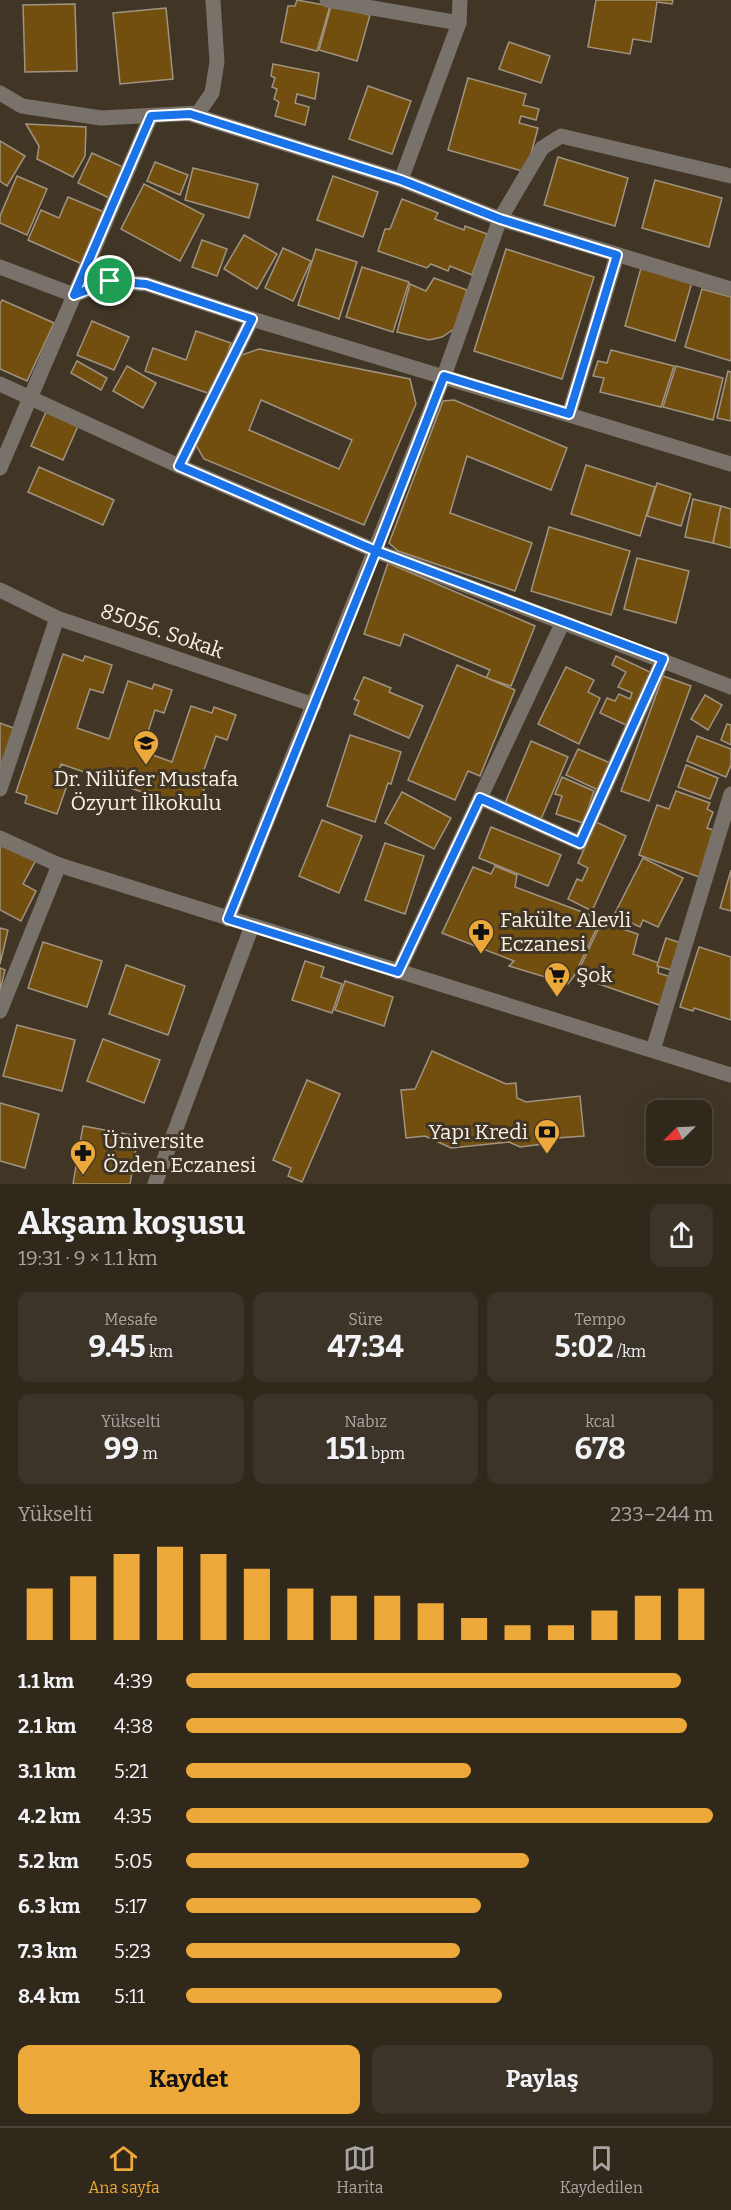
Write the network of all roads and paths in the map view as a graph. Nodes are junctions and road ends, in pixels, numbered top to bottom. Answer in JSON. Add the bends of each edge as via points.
{"nodes":[{"id":1,"x":213,"y":0,"type":"edge"},
{"id":2,"x":327,"y":0,"type":"edge"},
{"id":3,"x":460,"y":0,"type":"edge"},
{"id":4,"x":459,"y":23,"type":"junction"},
{"id":5,"x":0,"y":93,"type":"edge"},
{"id":6,"x":190,"y":114,"type":"junction"},
{"id":7,"x":151,"y":116,"type":"junction"},
{"id":8,"x":731,"y":176,"type":"edge"},
{"id":9,"x":401,"y":180,"type":"junction"},
{"id":10,"x":500,"y":219,"type":"junction"},
{"id":11,"x":617,"y":255,"type":"junction"},
{"id":12,"x":0,"y":267,"type":"edge"},
{"id":13,"x":731,"y":289,"type":"edge"},
{"id":14,"x":74,"y":295,"type":"junction"},
{"id":15,"x":252,"y":319,"type":"junction"},
{"id":16,"x":444,"y":376,"type":"junction"},
{"id":17,"x":0,"y":384,"type":"edge"},
{"id":18,"x":30,"y":398,"type":"junction"},
{"id":19,"x":569,"y":414,"type":"junction"},
{"id":20,"x":731,"y":464,"type":"edge"},
{"id":21,"x":179,"y":466,"type":"junction"},
{"id":22,"x":0,"y":468,"type":"edge"},
{"id":23,"x":376,"y":551,"type":"junction"},
{"id":24,"x":0,"y":590,"type":"edge"},
{"id":25,"x":57,"y":618,"type":"junction"},
{"id":26,"x":563,"y":622,"type":"junction"},
{"id":27,"x":663,"y":659,"type":"junction"},
{"id":28,"x":731,"y":687,"type":"edge"},
{"id":29,"x":314,"y":705,"type":"junction"},
{"id":30,"x":0,"y":789,"type":"edge"},
{"id":31,"x":731,"y":794,"type":"edge"},
{"id":32,"x":480,"y":798,"type":"junction"},
{"id":33,"x":0,"y":838,"type":"edge"},
{"id":34,"x":59,"y":865,"type":"junction"},
{"id":35,"x":228,"y":919,"type":"junction"},
{"id":36,"x":252,"y":926,"type":"junction"},
{"id":37,"x":398,"y":972,"type":"junction"},
{"id":38,"x":0,"y":1011,"type":"edge"},
{"id":39,"x":653,"y":1050,"type":"junction"},
{"id":40,"x":731,"y":1075,"type":"edge"},
{"id":41,"x":155,"y":1184,"type":"edge"}],
"edges":[{"from":1,"to":6,"type":"street","via":[[217,62],[212,93],[198,113]]},
{"from":2,"to":4,"type":"street"},
{"from":3,"to":4,"type":"street"},
{"from":4,"to":9,"type":"street"},
{"from":5,"to":7,"type":"street","via":[[22,106],[100,118]]},
{"from":6,"to":7,"type":"street"},
{"from":6,"to":9,"type":"street"},
{"from":7,"to":14,"type":"street"},
{"from":8,"to":10,"type":"street","via":[[561,136],[542,148]]},
{"from":9,"to":10,"type":"street"},
{"from":10,"to":11,"type":"street"},
{"from":10,"to":16,"type":"street"},
{"from":11,"to":13,"type":"street"},
{"from":11,"to":19,"type":"street"},
{"from":12,"to":14,"type":"street"},
{"from":14,"to":15,"type":"street","via":[[110,281],[146,284]]},
{"from":14,"to":18,"type":"street"},
{"from":15,"to":16,"type":"street"},
{"from":15,"to":21,"type":"street"},
{"from":16,"to":19,"type":"street"},
{"from":16,"to":23,"type":"street"},
{"from":17,"to":18,"type":"street"},
{"from":18,"to":21,"type":"street"},
{"from":18,"to":22,"type":"street"},
{"from":19,"to":20,"type":"street"},
{"from":21,"to":23,"type":"street"},
{"from":23,"to":26,"type":"street"},
{"from":23,"to":29,"type":"street"},
{"from":24,"to":25,"type":"street","name":"85056. Sokak"},
{"from":25,"to":29,"type":"street","name":"85056. Sokak"},
{"from":25,"to":30,"type":"street"},
{"from":26,"to":27,"type":"street"},
{"from":26,"to":32,"type":"street"},
{"from":27,"to":28,"type":"street"},
{"from":27,"to":32,"type":"street","via":[[580,843]]},
{"from":29,"to":35,"type":"street"},
{"from":31,"to":39,"type":"street"},
{"from":32,"to":37,"type":"street"},
{"from":33,"to":34,"type":"street"},
{"from":34,"to":35,"type":"street"},
{"from":34,"to":38,"type":"street"},
{"from":35,"to":36,"type":"street"},
{"from":36,"to":37,"type":"street"},
{"from":36,"to":41,"type":"street"},
{"from":37,"to":39,"type":"street"},
{"from":39,"to":40,"type":"street"}]}
